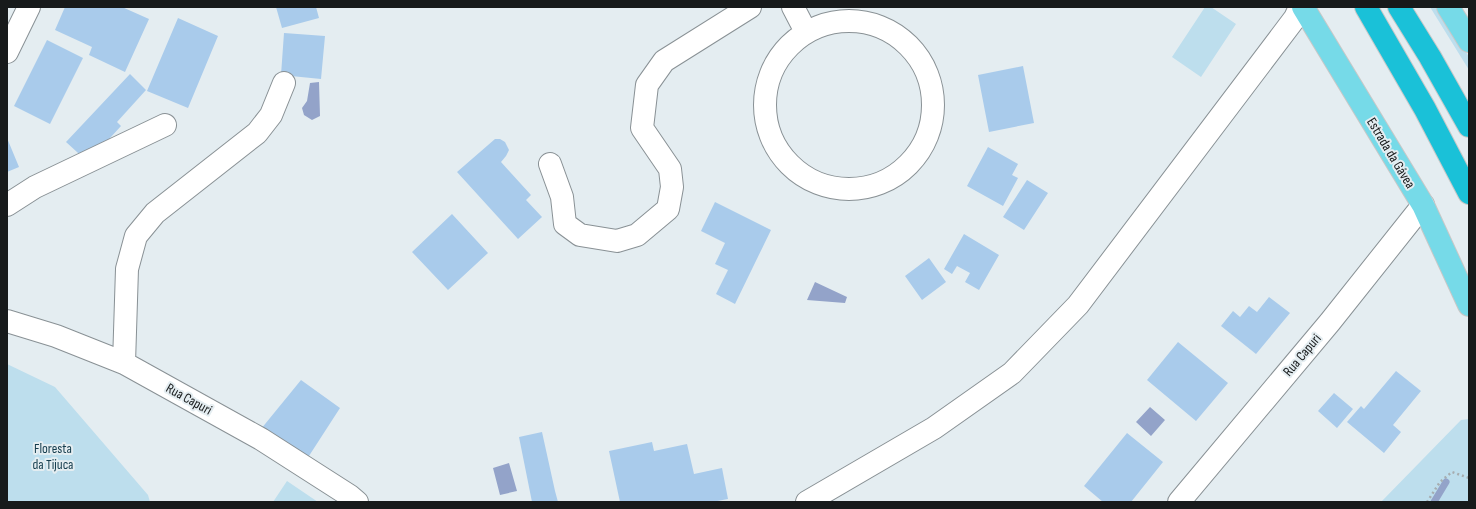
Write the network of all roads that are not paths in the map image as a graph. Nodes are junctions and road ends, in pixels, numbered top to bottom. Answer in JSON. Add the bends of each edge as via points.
{"nodes":[{"id":1,"x":29,"y":7,"type":"edge"},
{"id":2,"x":750,"y":7,"type":"edge"},
{"id":3,"x":793,"y":7,"type":"edge"},
{"id":4,"x":1302,"y":7,"type":"edge"},
{"id":5,"x":1366,"y":7,"type":"edge"},
{"id":6,"x":1399,"y":7,"type":"edge"},
{"id":7,"x":1448,"y":7,"type":"edge"},
{"id":8,"x":806,"y":32,"type":"junction"},
{"id":9,"x":1469,"y":41,"type":"edge"},
{"id":10,"x":7,"y":52,"type":"edge"},
{"id":11,"x":284,"y":83,"type":"dead end"},
{"id":12,"x":164,"y":125,"type":"dead end"},
{"id":13,"x":1469,"y":126,"type":"edge"},
{"id":14,"x":550,"y":164,"type":"dead end"},
{"id":15,"x":1469,"y":193,"type":"edge"},
{"id":16,"x":7,"y":204,"type":"edge"},
{"id":17,"x":1423,"y":206,"type":"junction"},
{"id":18,"x":1469,"y":305,"type":"edge"},
{"id":19,"x":7,"y":321,"type":"edge"},
{"id":20,"x":124,"y":363,"type":"junction"},
{"id":21,"x":357,"y":502,"type":"edge"},
{"id":22,"x":807,"y":502,"type":"edge"},
{"id":23,"x":1179,"y":502,"type":"edge"}],
"edges":[{"from":1,"to":10,"type":"street"},
{"from":2,"to":14,"type":"street","via":[[664,61],[647,85],[642,128],[670,169],[672,187],[668,209],[638,235],[617,240],[580,235],[565,224],[562,197]]},
{"from":3,"to":8,"type":"street"},
{"from":4,"to":17,"type":"main road","name":"Estrada da Gávea"},
{"from":4,"to":22,"type":"street","via":[[1078,306],[1012,373],[934,428]]},
{"from":5,"to":15,"type":"highway","via":[[1425,109]]},
{"from":6,"to":13,"type":"highway"},
{"from":7,"to":9,"type":"main road"},
{"from":8,"to":8,"type":"street","via":[[784,50],[770,74],[764,102],[768,129],[780,154],[800,174],[825,186],[852,190],[880,184],[904,170],[921,148],[932,123],[933,94],[925,68],[908,45],[886,29],[860,20],[831,22]]},
{"from":11,"to":20,"type":"street","via":[[271,115],[257,133],[155,213],[136,236],[127,269]]},
{"from":12,"to":16,"type":"street","via":[[35,187]]},
{"from":17,"to":18,"type":"main road","name":"Estrada da Gávea"},
{"from":17,"to":23,"type":"street","name":"Rua Capuri","via":[[1330,322]]},
{"from":19,"to":20,"type":"street","name":"Rua Capuri","via":[[56,336]]},
{"from":20,"to":21,"type":"street","name":"Rua Capuri","via":[[261,439]]}]}
